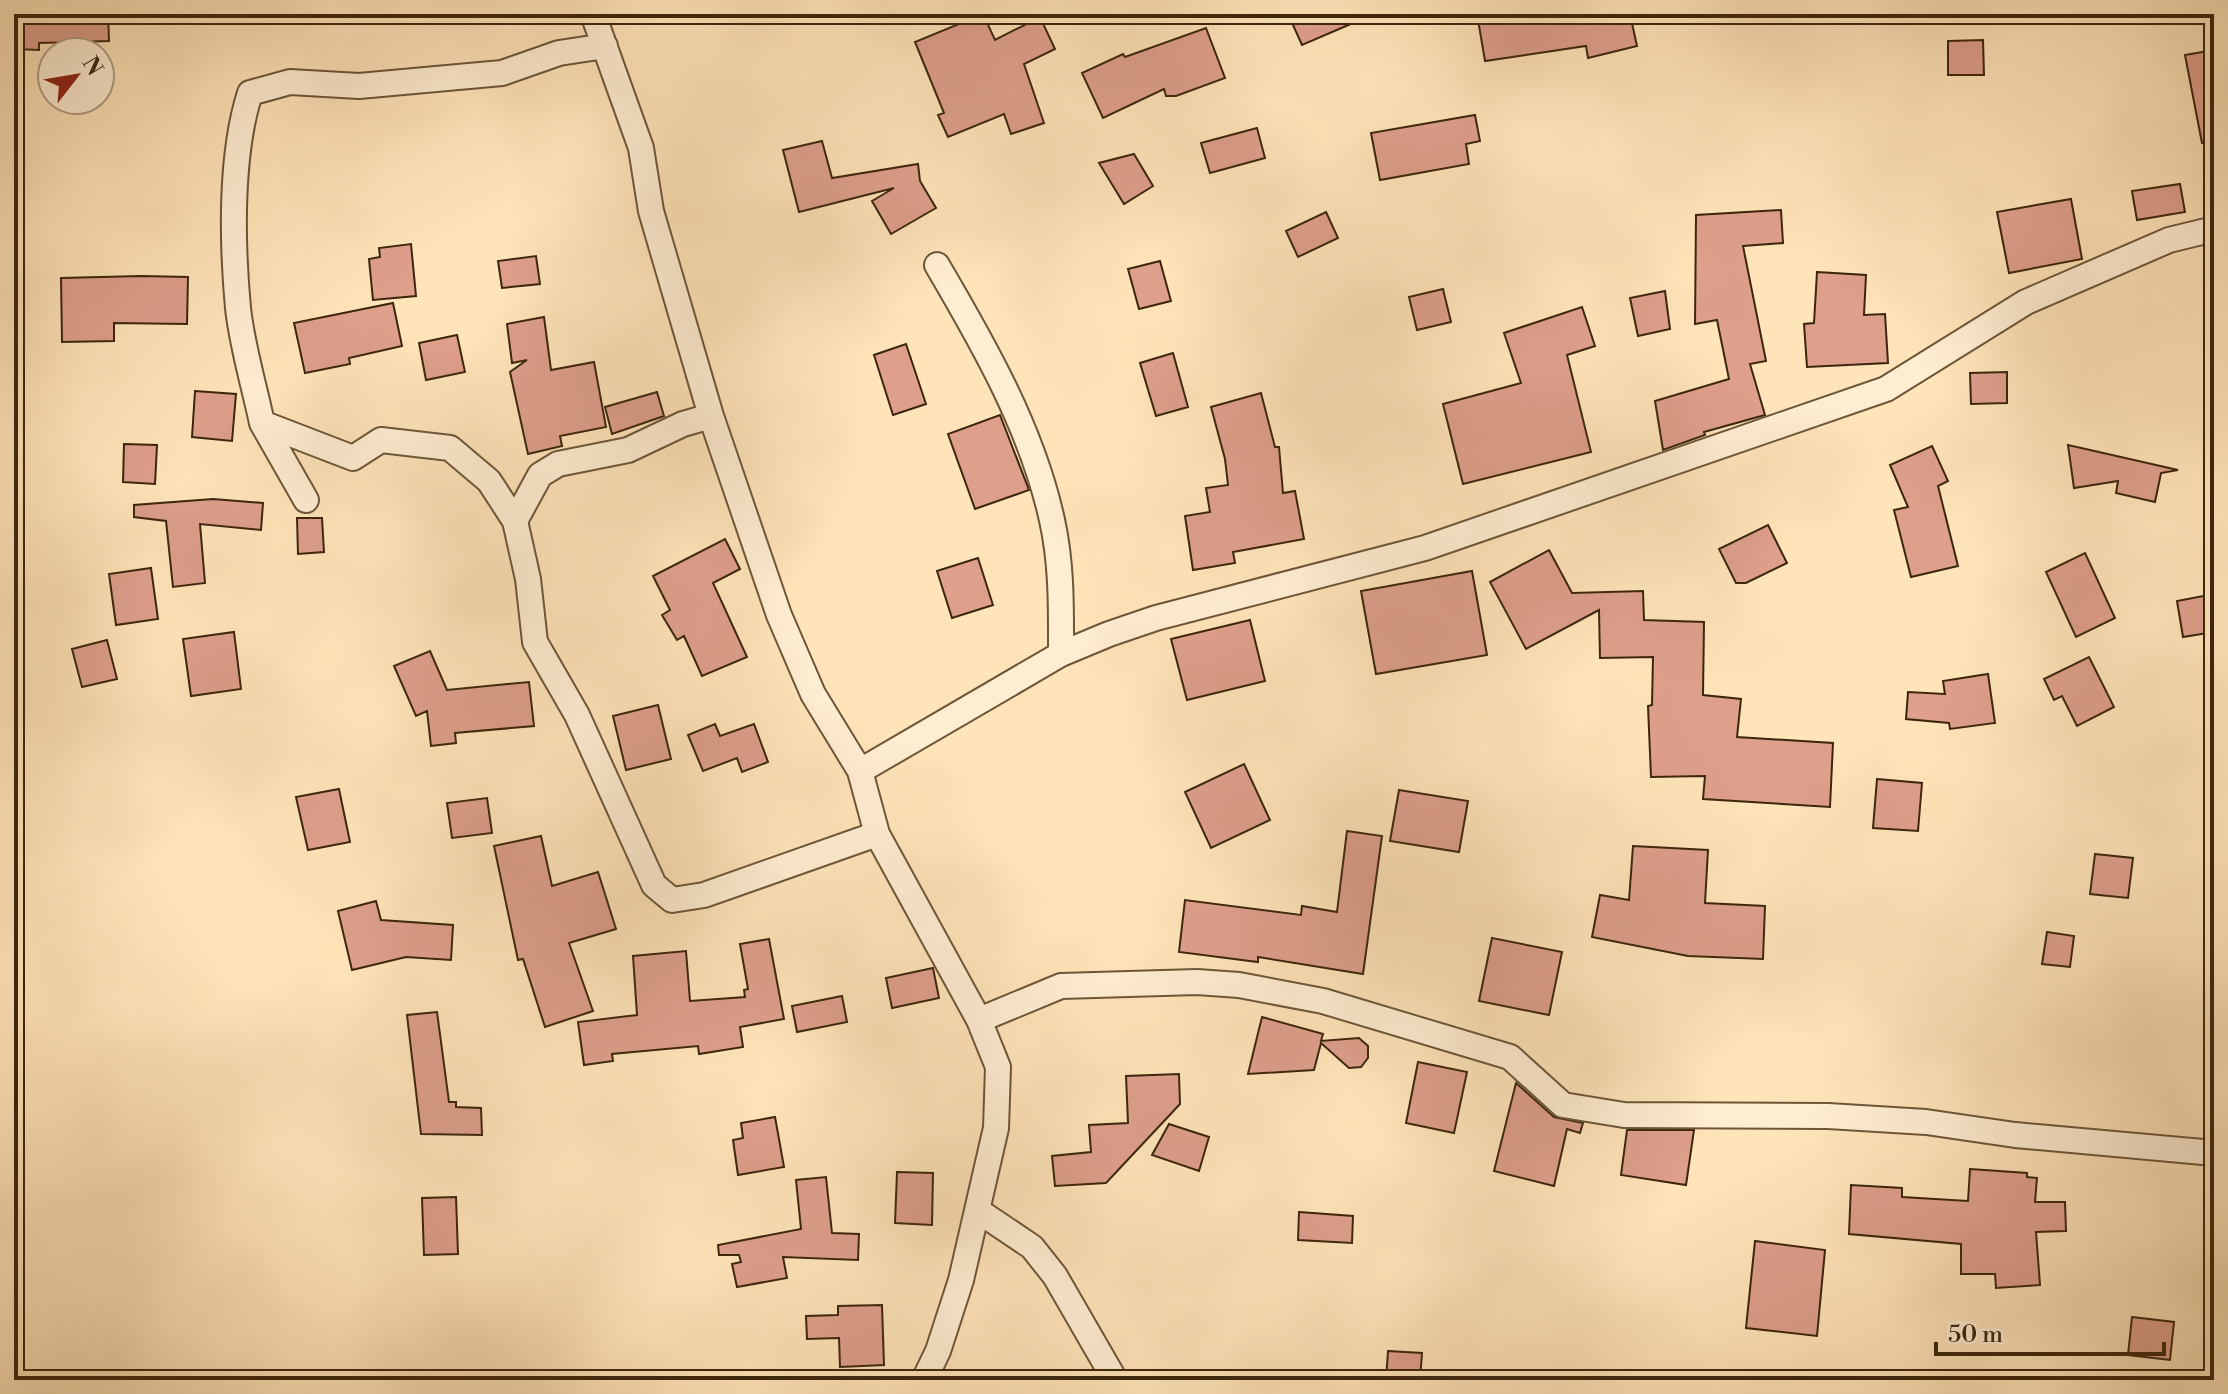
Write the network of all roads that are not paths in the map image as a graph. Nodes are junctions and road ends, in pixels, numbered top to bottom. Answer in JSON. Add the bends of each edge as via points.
{"nodes":[{"id":1,"x":593,"y":14,"type":"edge"},
{"id":2,"x":605,"y":46,"type":"junction"},
{"id":3,"x":2214,"y":229,"type":"edge"},
{"id":4,"x":937,"y":265,"type":"dead end"},
{"id":5,"x":711,"y":416,"type":"junction"},
{"id":6,"x":262,"y":423,"type":"junction"},
{"id":7,"x":306,"y":500,"type":"dead end"},
{"id":8,"x":515,"y":521,"type":"junction"},
{"id":9,"x":1061,"y":654,"type":"junction"},
{"id":10,"x":860,"y":771,"type":"junction"},
{"id":11,"x":877,"y":834,"type":"junction"},
{"id":12,"x":979,"y":1020,"type":"junction"},
{"id":13,"x":2214,"y":1153,"type":"edge"},
{"id":14,"x":977,"y":1210,"type":"junction"},
{"id":15,"x":924,"y":1380,"type":"edge"},
{"id":16,"x":1115,"y":1380,"type":"edge"}],
"edges":[{"from":1,"to":2,"type":"street"},
{"from":2,"to":5,"type":"street","via":[[641,148],[651,211]]},
{"from":2,"to":6,"type":"street","via":[[559,53],[502,73],[359,86],[290,82],[250,93],[240,126],[238,309]]},
{"from":3,"to":9,"type":"street","via":[[2169,240],[2026,302],[1886,389],[1425,548],[1156,618]]},
{"from":4,"to":9,"type":"street","via":[[1002,381],[1052,519],[1061,578]]},
{"from":5,"to":8,"type":"street","via":[[628,450],[558,464],[540,475]]},
{"from":5,"to":10,"type":"street","via":[[779,615],[813,694]]},
{"from":6,"to":7,"type":"street"},
{"from":6,"to":8,"type":"street","via":[[353,458],[381,440],[450,448],[489,481]]},
{"from":8,"to":11,"type":"street","via":[[535,642],[577,715],[654,885],[672,900],[704,895]]},
{"from":9,"to":10,"type":"street"},
{"from":10,"to":11,"type":"street"},
{"from":11,"to":12,"type":"street"},
{"from":12,"to":13,"type":"street","via":[[1061,986],[1239,985],[1323,1001],[1510,1057],[1563,1105],[1624,1115],[1926,1122]]},
{"from":12,"to":14,"type":"street","via":[[998,1067],[999,1097]]},
{"from":14,"to":15,"type":"street","via":[[961,1280]]},
{"from":14,"to":16,"type":"street","via":[[1032,1247],[1055,1276]]}]}
